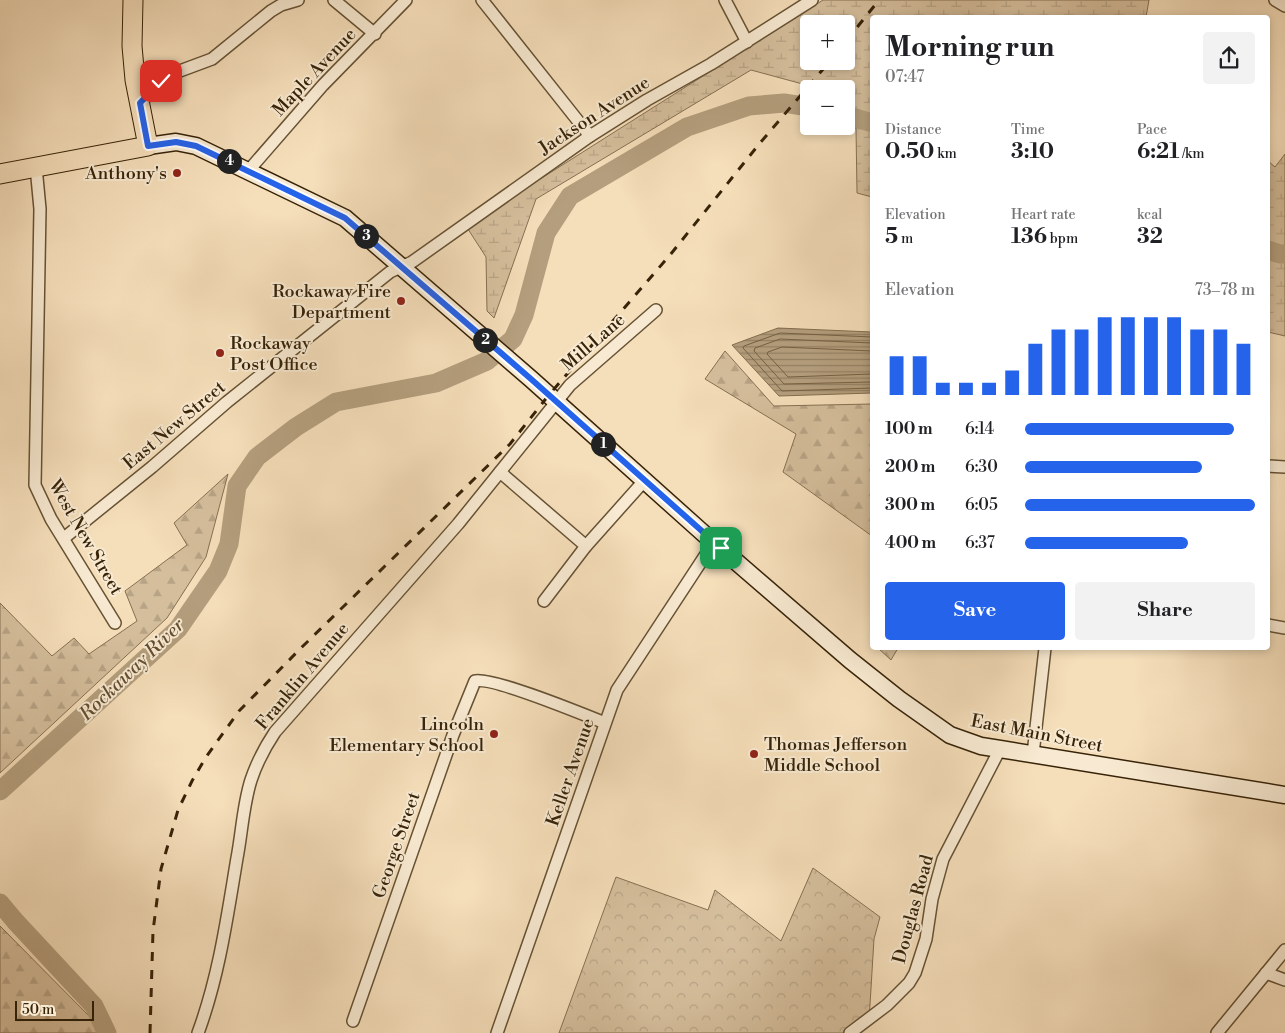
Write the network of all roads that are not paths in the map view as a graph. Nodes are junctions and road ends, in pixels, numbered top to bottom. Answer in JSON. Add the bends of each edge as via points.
{"nodes":[{"id":1,"x":133,"y":0,"type":"edge"},
{"id":2,"x":298,"y":0,"type":"edge"},
{"id":3,"x":334,"y":0,"type":"edge"},
{"id":4,"x":406,"y":0,"type":"edge"},
{"id":5,"x":482,"y":0,"type":"edge"},
{"id":6,"x":726,"y":0,"type":"edge"},
{"id":7,"x":812,"y":0,"type":"edge"},
{"id":8,"x":1275,"y":0,"type":"edge"},
{"id":9,"x":280,"y":2,"type":"edge"},
{"id":10,"x":1285,"y":6,"type":"edge"},
{"id":11,"x":375,"y":34,"type":"junction"},
{"id":12,"x":747,"y":42,"type":"junction"},
{"id":13,"x":140,"y":103,"type":"junction"},
{"id":14,"x":590,"y":136,"type":"junction"},
{"id":15,"x":148,"y":146,"type":"junction"},
{"id":16,"x":36,"y":167,"type":"junction"},
{"id":17,"x":249,"y":170,"type":"junction"},
{"id":18,"x":0,"y":174,"type":"edge"},
{"id":19,"x":401,"y":266,"type":"junction"},
{"id":20,"x":656,"y":310,"type":"dead end"},
{"id":21,"x":556,"y":402,"type":"junction"},
{"id":22,"x":1270,"y":466,"type":"edge"},
{"id":23,"x":1285,"y":467,"type":"edge"},
{"id":24,"x":500,"y":472,"type":"junction"},
{"id":25,"x":644,"y":481,"type":"junction"},
{"id":26,"x":64,"y":538,"type":"junction"},
{"id":27,"x":714,"y":542,"type":"junction"},
{"id":28,"x":586,"y":546,"type":"junction"},
{"id":29,"x":544,"y":601,"type":"dead end"},
{"id":30,"x":115,"y":623,"type":"dead end"},
{"id":31,"x":1270,"y":625,"type":"edge"},
{"id":32,"x":1285,"y":628,"type":"edge"},
{"id":33,"x":1045,"y":650,"type":"edge"},
{"id":34,"x":606,"y":723,"type":"junction"},
{"id":35,"x":1000,"y":749,"type":"junction"},
{"id":36,"x":1033,"y":754,"type":"junction"},
{"id":37,"x":1285,"y":791,"type":"edge"},
{"id":38,"x":1285,"y":950,"type":"edge"},
{"id":39,"x":1266,"y":974,"type":"junction"},
{"id":40,"x":1285,"y":980,"type":"edge"},
{"id":41,"x":352,"y":1021,"type":"dead end"},
{"id":42,"x":198,"y":1033,"type":"edge"},
{"id":43,"x":497,"y":1033,"type":"edge"},
{"id":44,"x":850,"y":1033,"type":"edge"},
{"id":45,"x":1218,"y":1033,"type":"edge"}],
"edges":[{"from":1,"to":13,"type":"main road","via":[[132,46]]},
{"from":2,"to":9,"type":"street"},
{"from":3,"to":11,"type":"street"},
{"from":4,"to":11,"type":"street","name":"Maple Avenue"},
{"from":5,"to":14,"type":"street"},
{"from":6,"to":12,"type":"street"},
{"from":7,"to":12,"type":"street","name":"Jackson Avenue"},
{"from":8,"to":10,"type":"street"},
{"from":9,"to":13,"type":"street","via":[[212,59],[169,75]]},
{"from":11,"to":17,"type":"street","name":"Maple Avenue","via":[[323,85]]},
{"from":12,"to":14,"type":"street","name":"Jackson Avenue"},
{"from":13,"to":15,"type":"main road"},
{"from":14,"to":19,"type":"street","name":"Jackson Avenue","via":[[412,262]]},
{"from":15,"to":16,"type":"main road"},
{"from":15,"to":17,"type":"street","name":"East Main Street","via":[[186,142]]},
{"from":16,"to":18,"type":"main road"},
{"from":16,"to":26,"type":"street","name":"West New Street","via":[[40,209],[34,485]]},
{"from":17,"to":19,"type":"street","name":"East Main Street","via":[[345,218]]},
{"from":19,"to":21,"type":"street","name":"East Main Street"},
{"from":19,"to":26,"type":"street","name":"East New Street","via":[[227,402]]},
{"from":20,"to":21,"type":"street","name":"Mill Lane","via":[[570,385]]},
{"from":21,"to":24,"type":"street","name":"Franklin Avenue"},
{"from":21,"to":25,"type":"street","name":"East Main Street"},
{"from":22,"to":23,"type":"street"},
{"from":24,"to":28,"type":"street"},
{"from":24,"to":42,"type":"street","name":"Franklin Avenue","via":[[282,722],[264,750],[245,804],[218,970]]},
{"from":25,"to":27,"type":"street","name":"East Main Street"},
{"from":25,"to":28,"type":"street"},
{"from":26,"to":30,"type":"street","name":"West New Street"},
{"from":27,"to":34,"type":"street","name":"Keller Avenue","via":[[617,690]]},
{"from":27,"to":35,"type":"street","name":"East Main Street","via":[[857,666],[935,726],[962,740]]},
{"from":28,"to":29,"type":"street"},
{"from":31,"to":32,"type":"street"},
{"from":33,"to":36,"type":"street"},
{"from":34,"to":41,"type":"street","name":"George Street","via":[[514,690],[482,680],[475,681]]},
{"from":34,"to":43,"type":"street","name":"Keller Avenue"},
{"from":35,"to":36,"type":"street","name":"East Main Street"},
{"from":35,"to":44,"type":"street","name":"Douglas Road","via":[[943,859],[915,974],[887,1005]]},
{"from":36,"to":37,"type":"street","name":"East Main Street"},
{"from":38,"to":39,"type":"street"},
{"from":39,"to":40,"type":"street"},
{"from":39,"to":45,"type":"street"}]}
